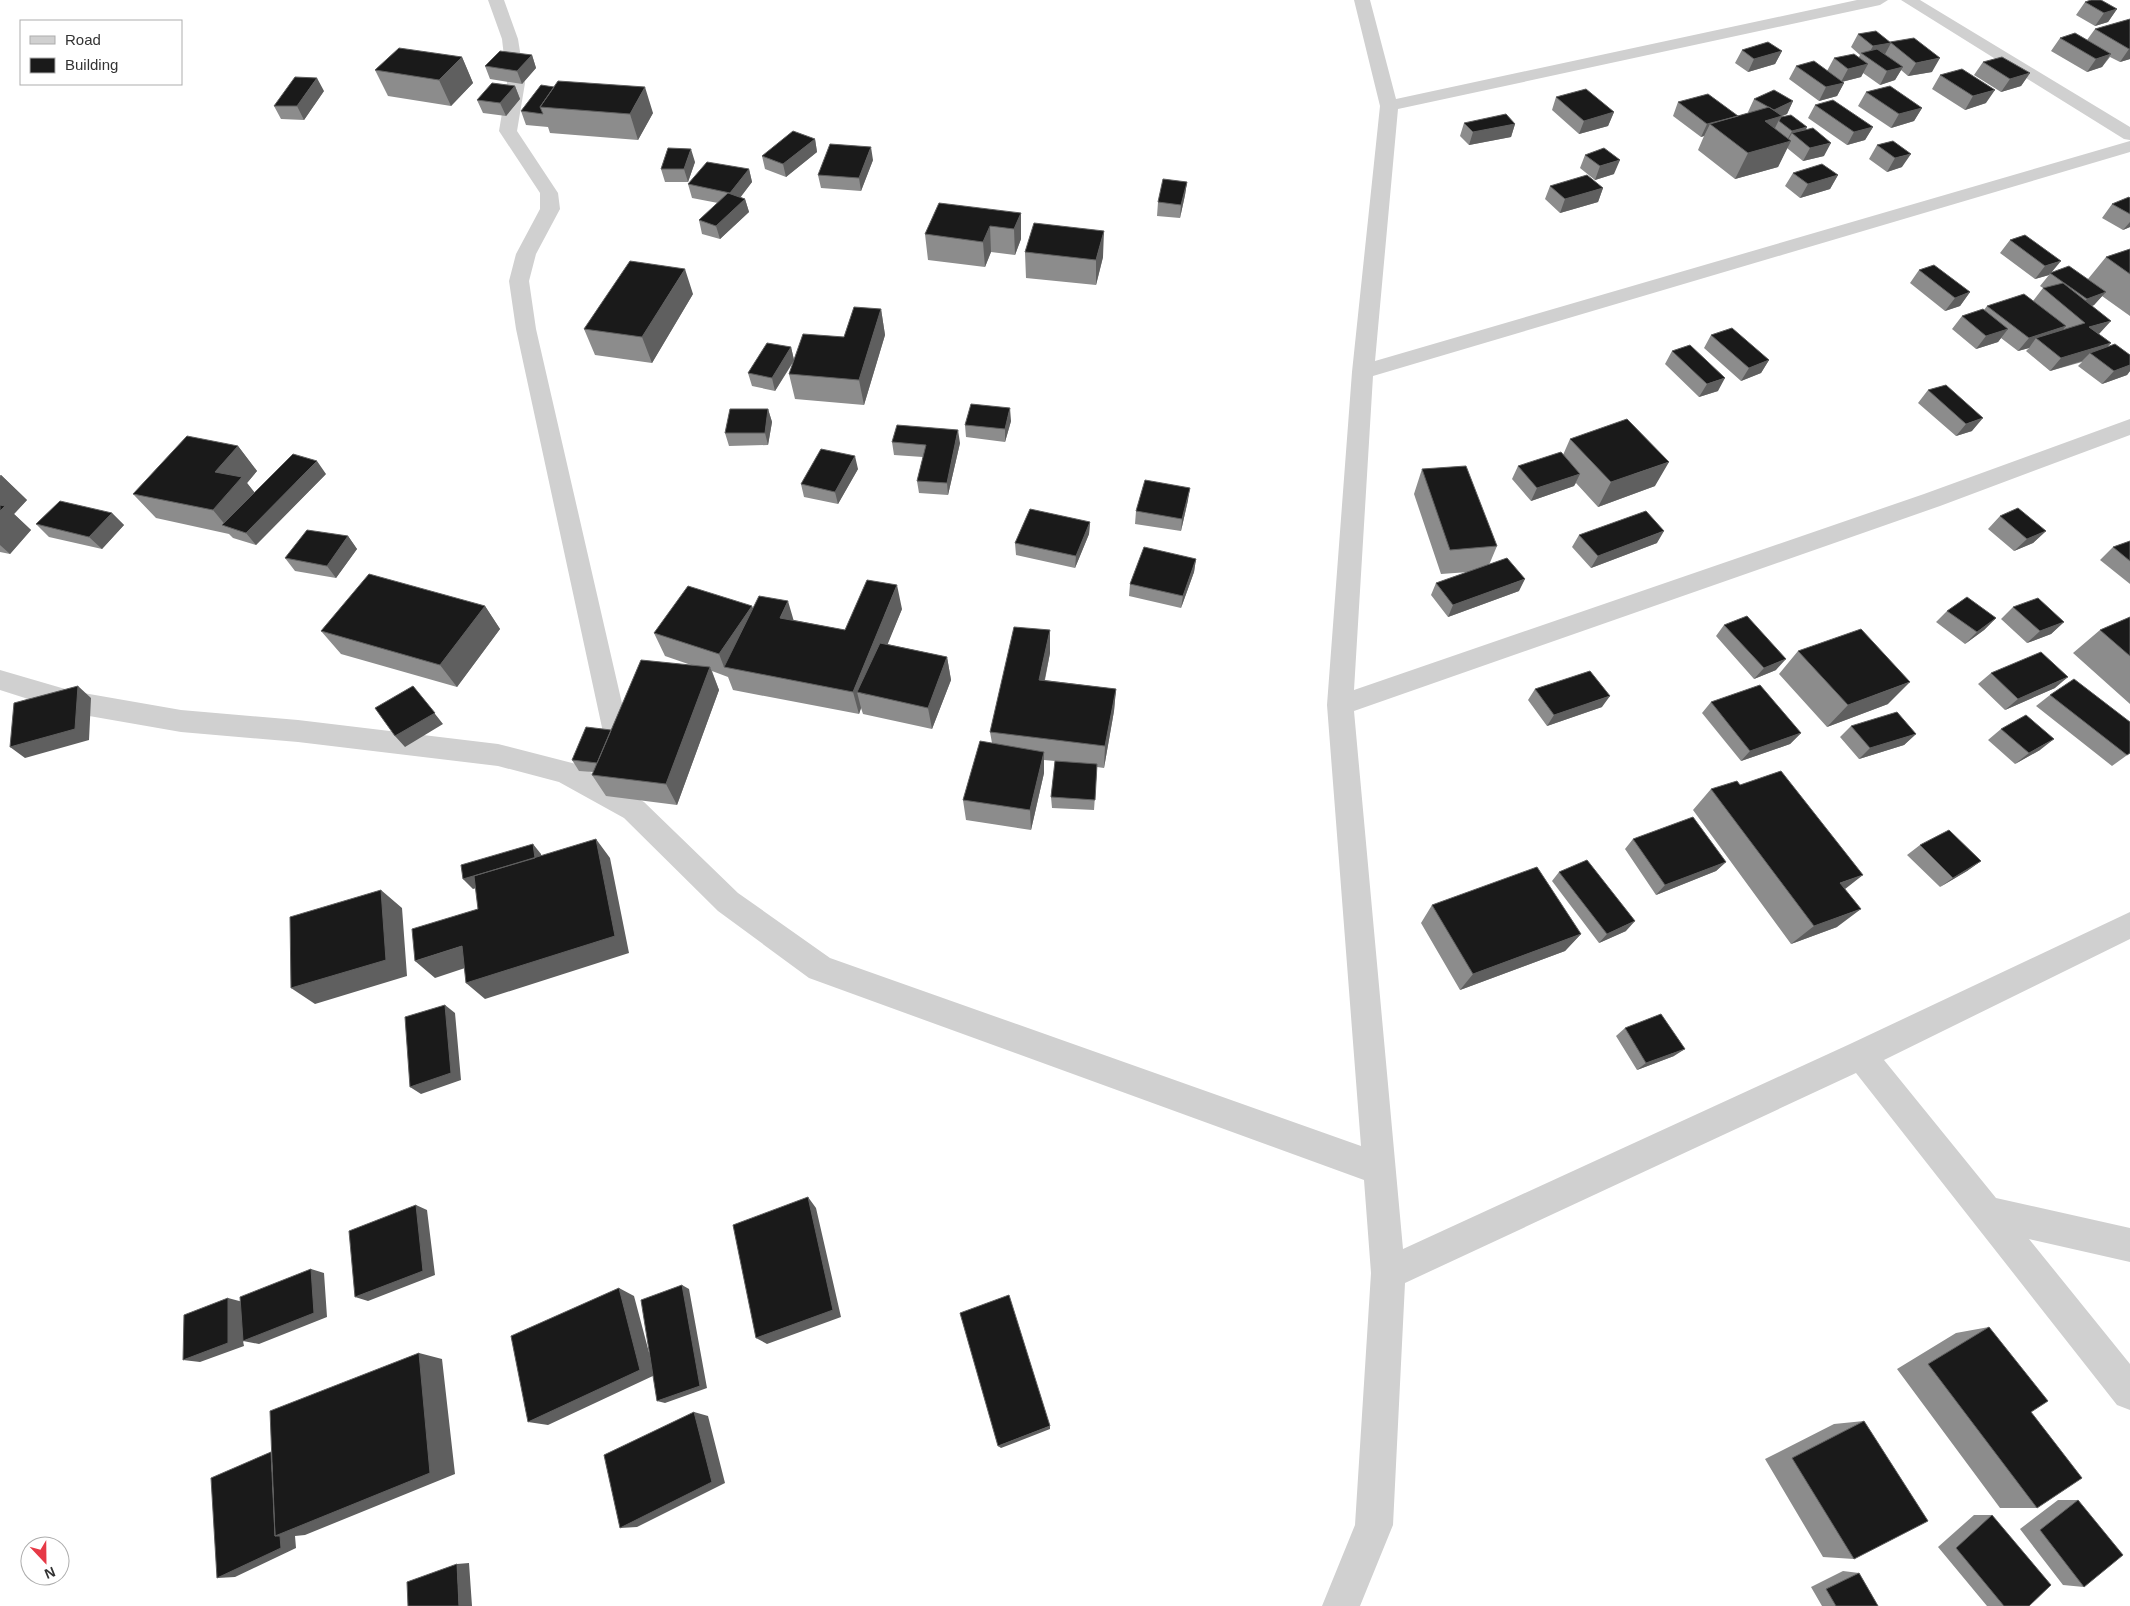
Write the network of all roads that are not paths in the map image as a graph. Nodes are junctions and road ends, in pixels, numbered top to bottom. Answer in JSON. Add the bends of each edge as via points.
{"nodes":[{"id":1,"x":496,"y":0,"type":"edge"},
{"id":2,"x":1362,"y":0,"type":"edge"},
{"id":3,"x":1880,"y":0,"type":"edge"},
{"id":4,"x":1909,"y":0,"type":"edge"},
{"id":5,"x":1389,"y":106,"type":"junction"},
{"id":6,"x":2130,"y":135,"type":"edge"},
{"id":7,"x":2130,"y":146,"type":"edge"},
{"id":8,"x":1363,"y":372,"type":"junction"},
{"id":9,"x":2130,"y":427,"type":"edge"},
{"id":10,"x":0,"y":680,"type":"edge"},
{"id":11,"x":1340,"y":704,"type":"junction"},
{"id":12,"x":634,"y":810,"type":"junction"},
{"id":13,"x":2130,"y":925,"type":"edge"},
{"id":14,"x":1861,"y":1055,"type":"junction"},
{"id":15,"x":1379,"y":1169,"type":"junction"},
{"id":16,"x":1986,"y":1212,"type":"junction"},
{"id":17,"x":2130,"y":1245,"type":"edge"},
{"id":18,"x":1388,"y":1274,"type":"junction"},
{"id":19,"x":2130,"y":1392,"type":"edge"},
{"id":20,"x":1340,"y":1606,"type":"edge"}],
"edges":[{"from":1,"to":12,"type":"street","via":[[510,39],[516,83],[508,131],[549,193],[550,209],[526,254],[519,281],[526,329]]},
{"from":2,"to":5,"type":"street"},
{"from":3,"to":5,"type":"street"},
{"from":4,"to":6,"type":"street"},
{"from":5,"to":8,"type":"street"},
{"from":7,"to":8,"type":"street"},
{"from":8,"to":11,"type":"street"},
{"from":9,"to":11,"type":"street","via":[[1932,500]]},
{"from":10,"to":12,"type":"street","via":[[72,702],[181,721],[298,731],[498,755],[566,772]]},
{"from":11,"to":15,"type":"street"},
{"from":12,"to":15,"type":"street","via":[[728,902],[820,968]]},
{"from":13,"to":14,"type":"street"},
{"from":14,"to":16,"type":"street"},
{"from":14,"to":18,"type":"street"},
{"from":15,"to":18,"type":"street"},
{"from":16,"to":17,"type":"street"},
{"from":16,"to":19,"type":"street"},
{"from":18,"to":20,"type":"street","via":[[1374,1525]]}]}
